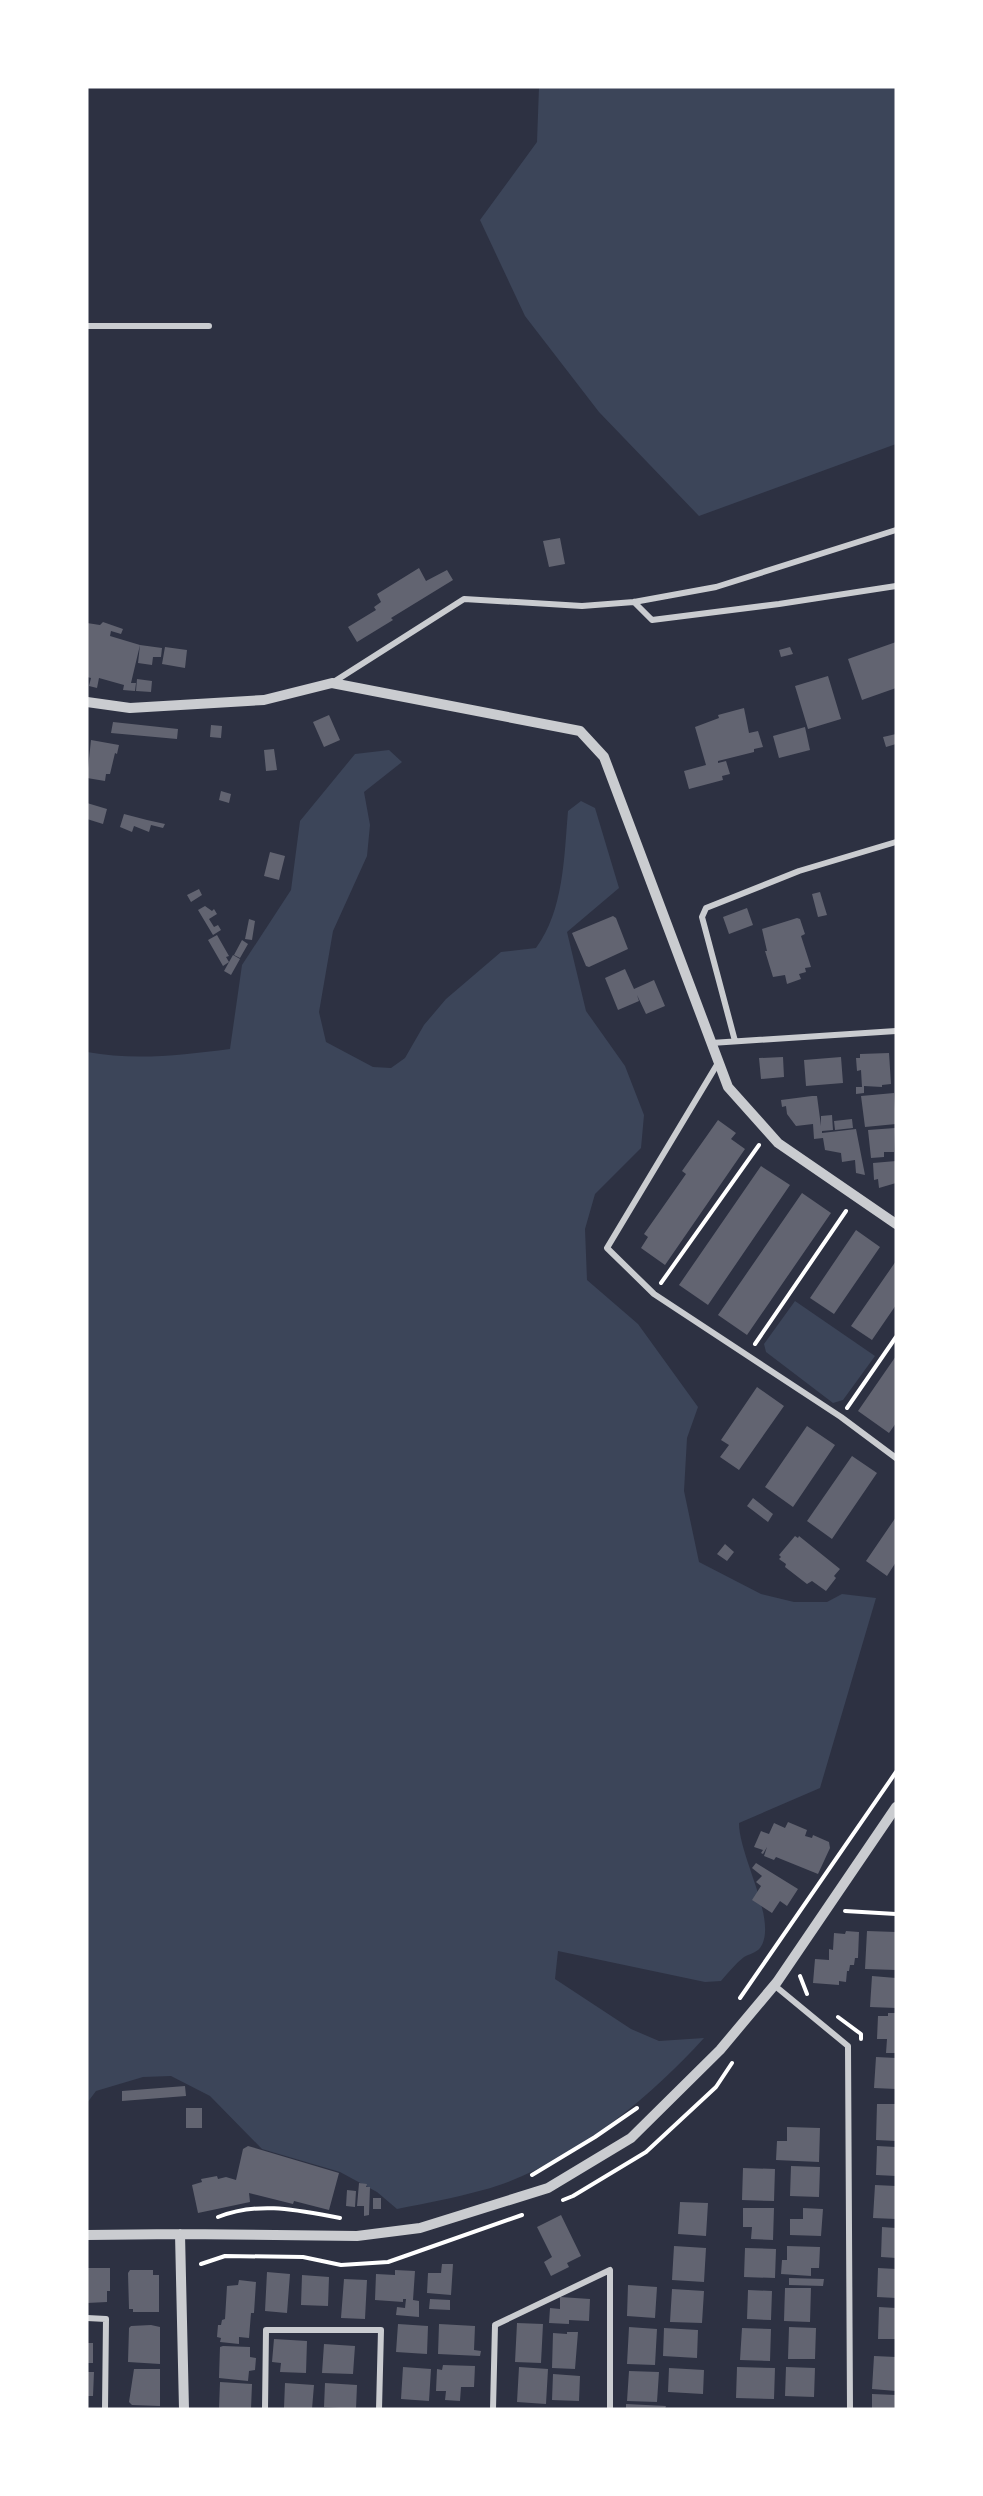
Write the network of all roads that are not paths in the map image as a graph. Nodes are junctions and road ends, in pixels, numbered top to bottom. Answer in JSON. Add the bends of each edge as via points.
{"nodes":[{"id":1,"x":87,"y":326,"type":"edge"},
{"id":2,"x":209,"y":326,"type":"dead end"},
{"id":3,"x":896,"y":530,"type":"edge"},
{"id":4,"x":896,"y":586,"type":"edge"},
{"id":5,"x":634,"y":602,"type":"junction"},
{"id":6,"x":332,"y":683,"type":"junction"},
{"id":7,"x":87,"y":702,"type":"edge"},
{"id":8,"x":896,"y":842,"type":"edge"},
{"id":9,"x":896,"y":1031,"type":"edge"},
{"id":10,"x":735,"y":1041,"type":"junction"},
{"id":11,"x":711,"y":1042,"type":"junction"},
{"id":12,"x":718,"y":1062,"type":"junction"},
{"id":13,"x":896,"y":1224,"type":"edge"},
{"id":14,"x":896,"y":1458,"type":"edge"},
{"id":15,"x":896,"y":1807,"type":"edge"},
{"id":16,"x":774,"y":1985,"type":"junction"},
{"id":17,"x":180,"y":2234,"type":"junction"},
{"id":18,"x":87,"y":2235,"type":"edge"},
{"id":19,"x":87,"y":2318,"type":"edge"},
{"id":20,"x":105,"y":2409,"type":"edge"},
{"id":21,"x":184,"y":2409,"type":"edge"},
{"id":22,"x":265,"y":2409,"type":"edge"},
{"id":23,"x":379,"y":2409,"type":"edge"},
{"id":24,"x":493,"y":2409,"type":"edge"},
{"id":25,"x":610,"y":2409,"type":"edge"},
{"id":26,"x":850,"y":2409,"type":"edge"}],
"edges":[{"from":1,"to":2,"type":"street"},
{"from":3,"to":5,"type":"street","via":[[716,587]]},
{"from":4,"to":5,"type":"street","via":[[652,620]]},
{"from":5,"to":6,"type":"street","via":[[582,606],[464,599]]},
{"from":6,"to":7,"type":"street","via":[[264,700],[130,708]]},
{"from":6,"to":11,"type":"street","via":[[580,731],[604,758]]},
{"from":8,"to":10,"type":"street","via":[[799,871],[706,908],[702,917]]},
{"from":9,"to":10,"type":"street"},
{"from":10,"to":11,"type":"street"},
{"from":11,"to":12,"type":"street"},
{"from":12,"to":13,"type":"street","via":[[728,1087],[778,1143]]},
{"from":12,"to":14,"type":"street","via":[[607,1248],[654,1294],[841,1417]]},
{"from":15,"to":16,"type":"street"},
{"from":16,"to":17,"type":"street","via":[[720,2050],[631,2138],[548,2188],[420,2228],[368,2235]]},
{"from":16,"to":26,"type":"street","via":[[848,2046]]},
{"from":17,"to":18,"type":"street"},
{"from":17,"to":21,"type":"street"},
{"from":19,"to":20,"type":"street","via":[[106,2319]]},
{"from":22,"to":23,"type":"street","via":[[266,2330],[381,2330]]},
{"from":24,"to":25,"type":"street","via":[[495,2325],[610,2270]]}]}
